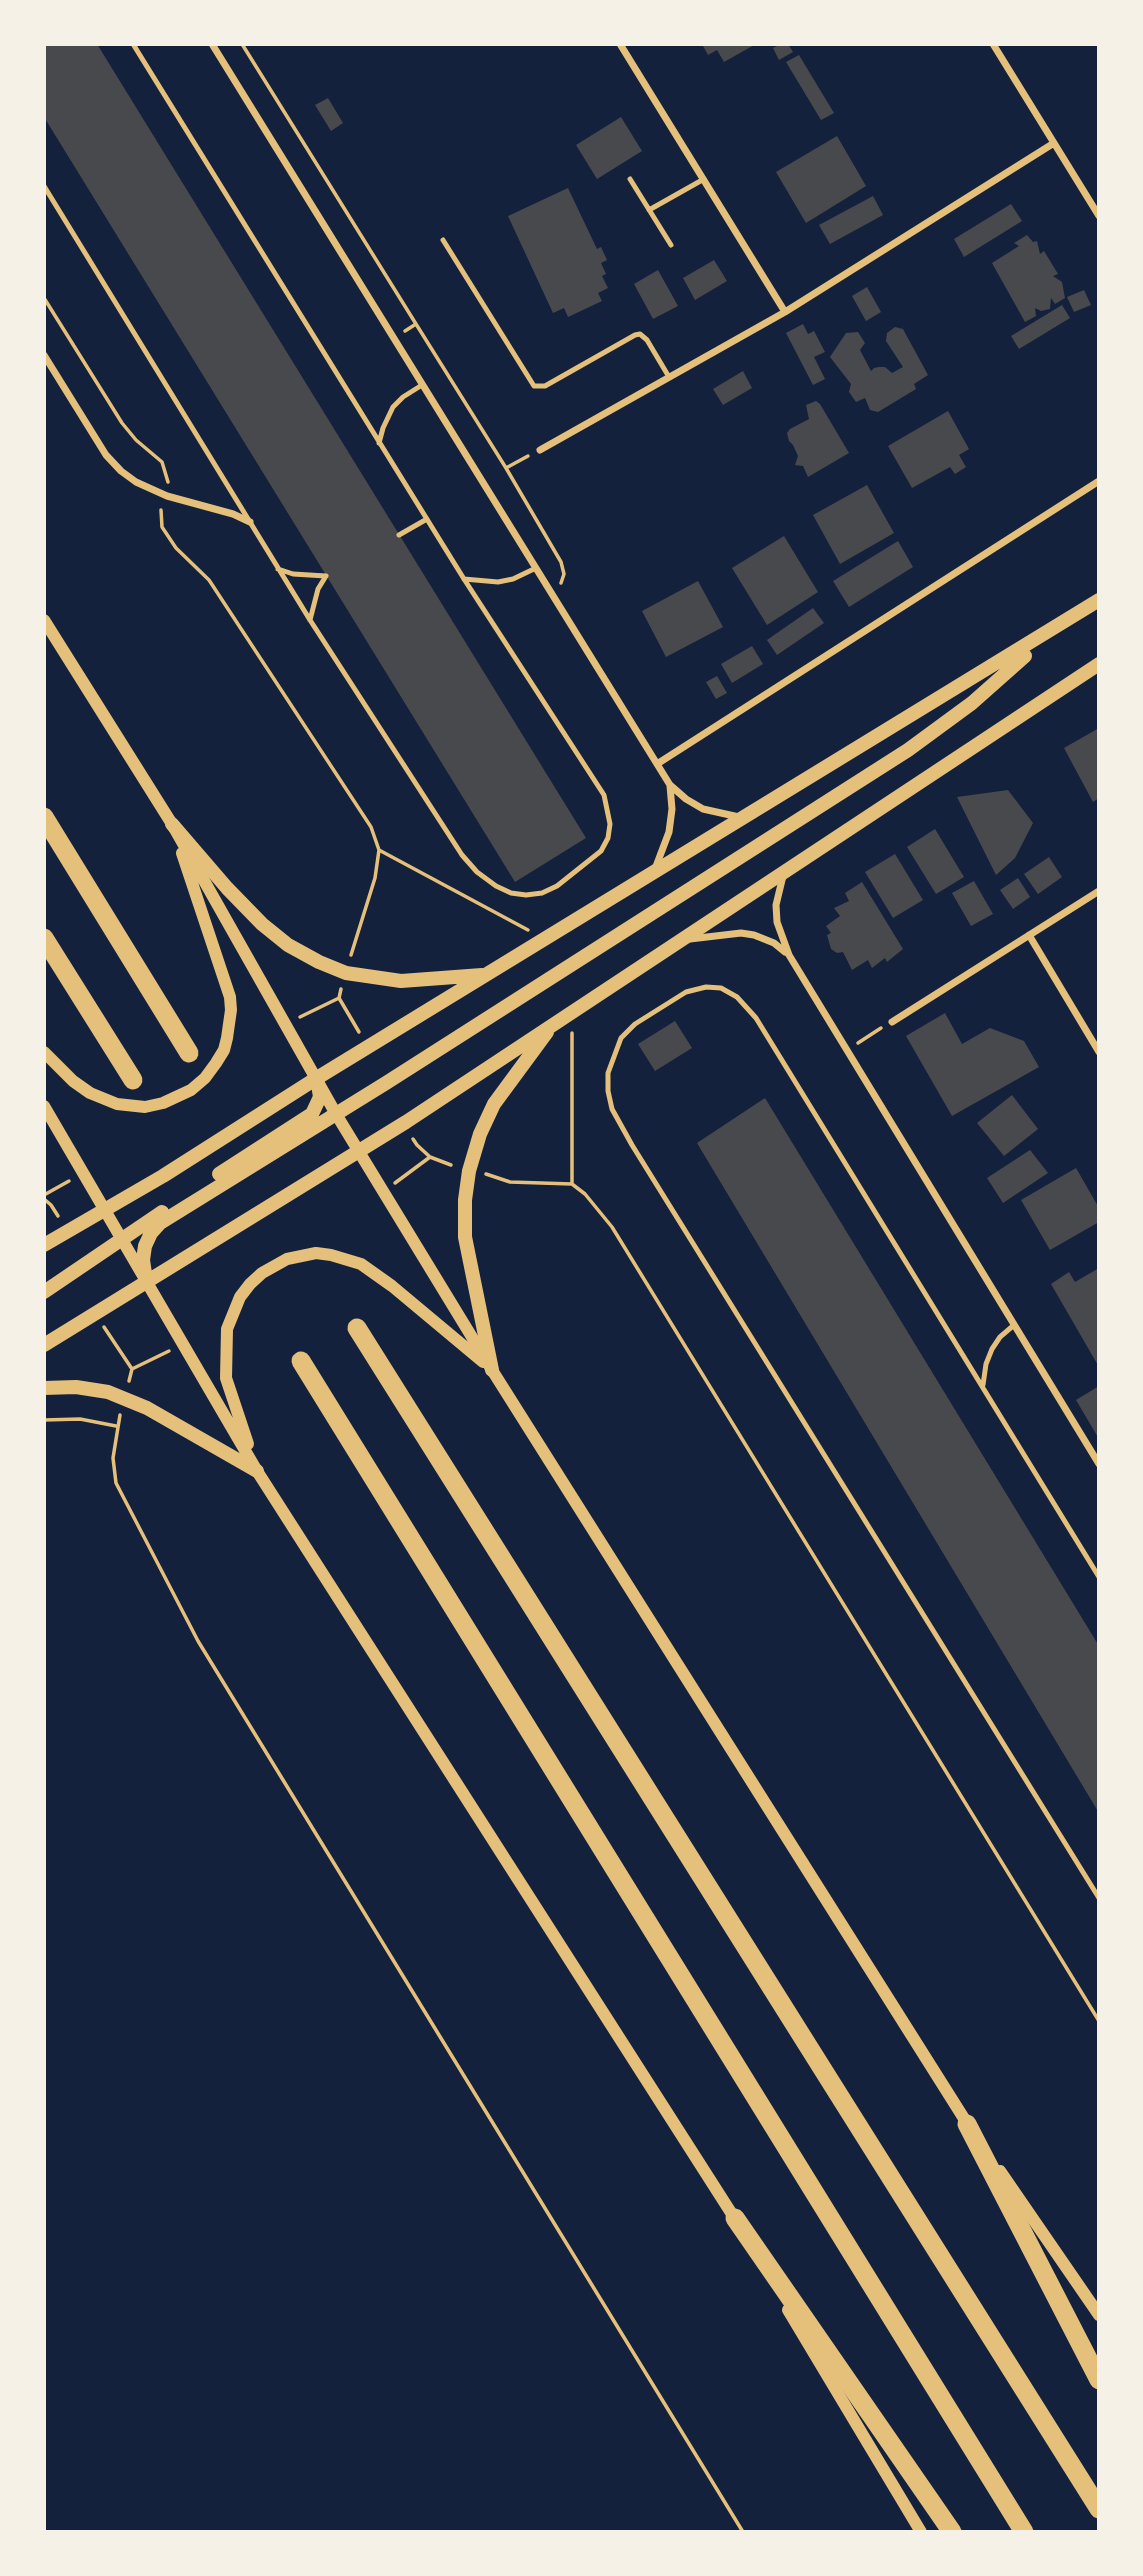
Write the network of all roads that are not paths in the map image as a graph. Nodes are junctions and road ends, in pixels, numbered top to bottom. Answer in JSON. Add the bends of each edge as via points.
{"nodes":[{"id":1,"x":133,"y":44,"type":"edge"},
{"id":2,"x":212,"y":44,"type":"edge"},
{"id":3,"x":620,"y":44,"type":"edge"},
{"id":4,"x":993,"y":44,"type":"edge"},
{"id":5,"x":1054,"y":143,"type":"junction"},
{"id":6,"x":630,"y":179,"type":"dead end"},
{"id":7,"x":704,"y":179,"type":"junction"},
{"id":8,"x":44,"y":186,"type":"edge"},
{"id":9,"x":649,"y":210,"type":"junction"},
{"id":10,"x":1099,"y":216,"type":"edge"},
{"id":11,"x":443,"y":240,"type":"dead end"},
{"id":12,"x":671,"y":245,"type":"dead end"},
{"id":13,"x":785,"y":312,"type":"junction"},
{"id":14,"x":44,"y":355,"type":"edge"},
{"id":15,"x":669,"y":377,"type":"junction"},
{"id":16,"x":422,"y":385,"type":"junction"},
{"id":17,"x":379,"y":443,"type":"junction"},
{"id":18,"x":540,"y":450,"type":"road end"},
{"id":19,"x":1099,"y":481,"type":"edge"},
{"id":20,"x":427,"y":519,"type":"junction"},
{"id":21,"x":250,"y":522,"type":"junction"},
{"id":22,"x":399,"y":535,"type":"dead end"},
{"id":23,"x":536,"y":568,"type":"junction"},
{"id":24,"x":278,"y":569,"type":"junction"},
{"id":25,"x":464,"y":579,"type":"junction"},
{"id":26,"x":1099,"y":600,"type":"edge"},
{"id":27,"x":310,"y":620,"type":"junction"},
{"id":28,"x":44,"y":621,"type":"edge"},
{"id":29,"x":1052,"y":631,"type":"junction"},
{"id":30,"x":1099,"y":664,"type":"edge"},
{"id":31,"x":657,"y":764,"type":"junction"},
{"id":32,"x":670,"y":785,"type":"junction"},
{"id":33,"x":44,"y":817,"type":"edge"},
{"id":34,"x":743,"y":817,"type":"junction"},
{"id":35,"x":172,"y":824,"type":"junction"},
{"id":36,"x":654,"y":871,"type":"junction"},
{"id":37,"x":785,"y":871,"type":"junction"},
{"id":38,"x":1099,"y":891,"type":"edge"},
{"id":39,"x":1029,"y":935,"type":"junction"},
{"id":40,"x":44,"y":938,"type":"edge"},
{"id":41,"x":684,"y":940,"type":"junction"},
{"id":42,"x":789,"y":955,"type":"junction"},
{"id":43,"x":489,"y":974,"type":"junction"},
{"id":44,"x":555,"y":1021,"type":"junction"},
{"id":45,"x":892,"y":1022,"type":"road end"},
{"id":46,"x":44,"y":1052,"type":"edge"},
{"id":47,"x":1099,"y":1052,"type":"edge"},
{"id":48,"x":189,"y":1053,"type":"dead end"},
{"id":49,"x":317,"y":1078,"type":"junction"},
{"id":50,"x":133,"y":1080,"type":"dead end"},
{"id":51,"x":44,"y":1106,"type":"edge"},
{"id":52,"x":337,"y":1114,"type":"junction"},
{"id":53,"x":358,"y":1151,"type":"junction"},
{"id":54,"x":104,"y":1208,"type":"junction"},
{"id":55,"x":122,"y":1239,"type":"junction"},
{"id":56,"x":44,"y":1245,"type":"edge"},
{"id":57,"x":146,"y":1280,"type":"junction"},
{"id":58,"x":44,"y":1292,"type":"edge"},
{"id":59,"x":1014,"y":1325,"type":"junction"},
{"id":60,"x":357,"y":1328,"type":"dead end"},
{"id":61,"x":44,"y":1345,"type":"edge"},
{"id":62,"x":301,"y":1361,"type":"dead end"},
{"id":63,"x":492,"y":1370,"type":"junction"},
{"id":64,"x":983,"y":1385,"type":"junction"},
{"id":65,"x":44,"y":1388,"type":"edge"},
{"id":66,"x":1099,"y":1464,"type":"edge"},
{"id":67,"x":257,"y":1471,"type":"junction"},
{"id":68,"x":1099,"y":1577,"type":"edge"},
{"id":69,"x":1099,"y":1898,"type":"edge"},
{"id":70,"x":967,"y":2124,"type":"junction"},
{"id":71,"x":735,"y":2218,"type":"junction"},
{"id":72,"x":1099,"y":2315,"type":"edge"},
{"id":73,"x":1099,"y":2381,"type":"edge"},
{"id":74,"x":1099,"y":2510,"type":"edge"},
{"id":75,"x":921,"y":2532,"type":"edge"},
{"id":76,"x":952,"y":2532,"type":"edge"},
{"id":77,"x":1024,"y":2532,"type":"edge"}],
"edges":[{"from":1,"to":17,"type":"lane"},
{"from":2,"to":16,"type":"street"},
{"from":3,"to":7,"type":"street"},
{"from":4,"to":5,"type":"street"},
{"from":5,"to":10,"type":"street"},
{"from":5,"to":13,"type":"street"},
{"from":6,"to":9,"type":"lane"},
{"from":7,"to":9,"type":"lane"},
{"from":7,"to":13,"type":"street"},
{"from":8,"to":21,"type":"lane"},
{"from":9,"to":12,"type":"lane"},
{"from":11,"to":15,"type":"lane","via":[[534,386],[541,388],[640,334]]},
{"from":13,"to":15,"type":"street"},
{"from":14,"to":21,"type":"street","via":[[106,455],[121,471],[167,496]]},
{"from":15,"to":18,"type":"street"},
{"from":16,"to":17,"type":"lane","via":[[393,407]]},
{"from":16,"to":23,"type":"street"},
{"from":17,"to":20,"type":"lane"},
{"from":19,"to":31,"type":"street"},
{"from":20,"to":22,"type":"lane"},
{"from":20,"to":25,"type":"lane"},
{"from":21,"to":24,"type":"lane"},
{"from":23,"to":25,"type":"lane","via":[[498,582]]},
{"from":23,"to":31,"type":"street"},
{"from":24,"to":27,"type":"lane"},
{"from":24,"to":27,"type":"lane","via":[[326,576]]},
{"from":25,"to":27,"type":"lane","via":[[604,795],[608,810],[608,838],[601,851],[542,893],[511,893],[496,886],[462,855]]},
{"from":26,"to":29,"type":"main road"},
{"from":28,"to":35,"type":"street"},
{"from":29,"to":34,"type":"main road"},
{"from":29,"to":52,"type":"main road","via":[[972,703],[908,750]]},
{"from":30,"to":37,"type":"main road"},
{"from":31,"to":32,"type":"street"},
{"from":32,"to":34,"type":"street","via":[[703,809]]},
{"from":32,"to":36,"type":"street","via":[[669,832]]},
{"from":33,"to":48,"type":"highway"},
{"from":34,"to":36,"type":"main road"},
{"from":35,"to":43,"type":"main road","via":[[262,924],[288,945],[346,973],[401,981]]},
{"from":35,"to":46,"type":"street","via":[[230,997],[230,1024],[223,1050],[191,1090],[145,1107],[117,1104],[90,1093]]},
{"from":35,"to":49,"type":"street"},
{"from":36,"to":43,"type":"main road"},
{"from":37,"to":41,"type":"main road"},
{"from":37,"to":42,"type":"street","via":[[777,922]]},
{"from":38,"to":39,"type":"street"},
{"from":39,"to":45,"type":"street"},
{"from":39,"to":47,"type":"street"},
{"from":40,"to":50,"type":"highway"},
{"from":41,"to":42,"type":"street","via":[[741,933],[774,943]]},
{"from":41,"to":44,"type":"main road"},
{"from":42,"to":59,"type":"street"},
{"from":43,"to":49,"type":"main road"},
{"from":44,"to":53,"type":"main road"},
{"from":44,"to":63,"type":"main road","via":[[494,1104],[469,1171],[465,1237]]},
{"from":49,"to":52,"type":"street"},
{"from":49,"to":54,"type":"main road"},
{"from":49,"to":55,"type":"main road","via":[[319,1101],[309,1118]]},
{"from":51,"to":54,"type":"street"},
{"from":52,"to":53,"type":"street"},
{"from":52,"to":57,"type":"main road","via":[[160,1223],[145,1246]]},
{"from":53,"to":57,"type":"main road"},
{"from":53,"to":63,"type":"street"},
{"from":54,"to":55,"type":"street"},
{"from":54,"to":56,"type":"main road"},
{"from":55,"to":57,"type":"street"},
{"from":55,"to":58,"type":"main road"},
{"from":57,"to":61,"type":"main road"},
{"from":57,"to":67,"type":"street"},
{"from":59,"to":64,"type":"lane","via":[[992,1349]]},
{"from":59,"to":66,"type":"street"},
{"from":60,"to":74,"type":"highway"},
{"from":62,"to":77,"type":"highway"},
{"from":63,"to":67,"type":"street","via":[[361,1264],[331,1255],[287,1259],[250,1284],[227,1329],[226,1378]]},
{"from":63,"to":70,"type":"street"},
{"from":64,"to":68,"type":"lane"},
{"from":64,"to":69,"type":"lane","via":[[756,1018],[737,997],[721,988],[686,992],[621,1038],[608,1073],[612,1109]]},
{"from":65,"to":67,"type":"main road","via":[[76,1387],[125,1399]]},
{"from":67,"to":71,"type":"street"},
{"from":70,"to":72,"type":"street"},
{"from":70,"to":73,"type":"highway"},
{"from":71,"to":75,"type":"street"},
{"from":71,"to":76,"type":"highway"}]}
